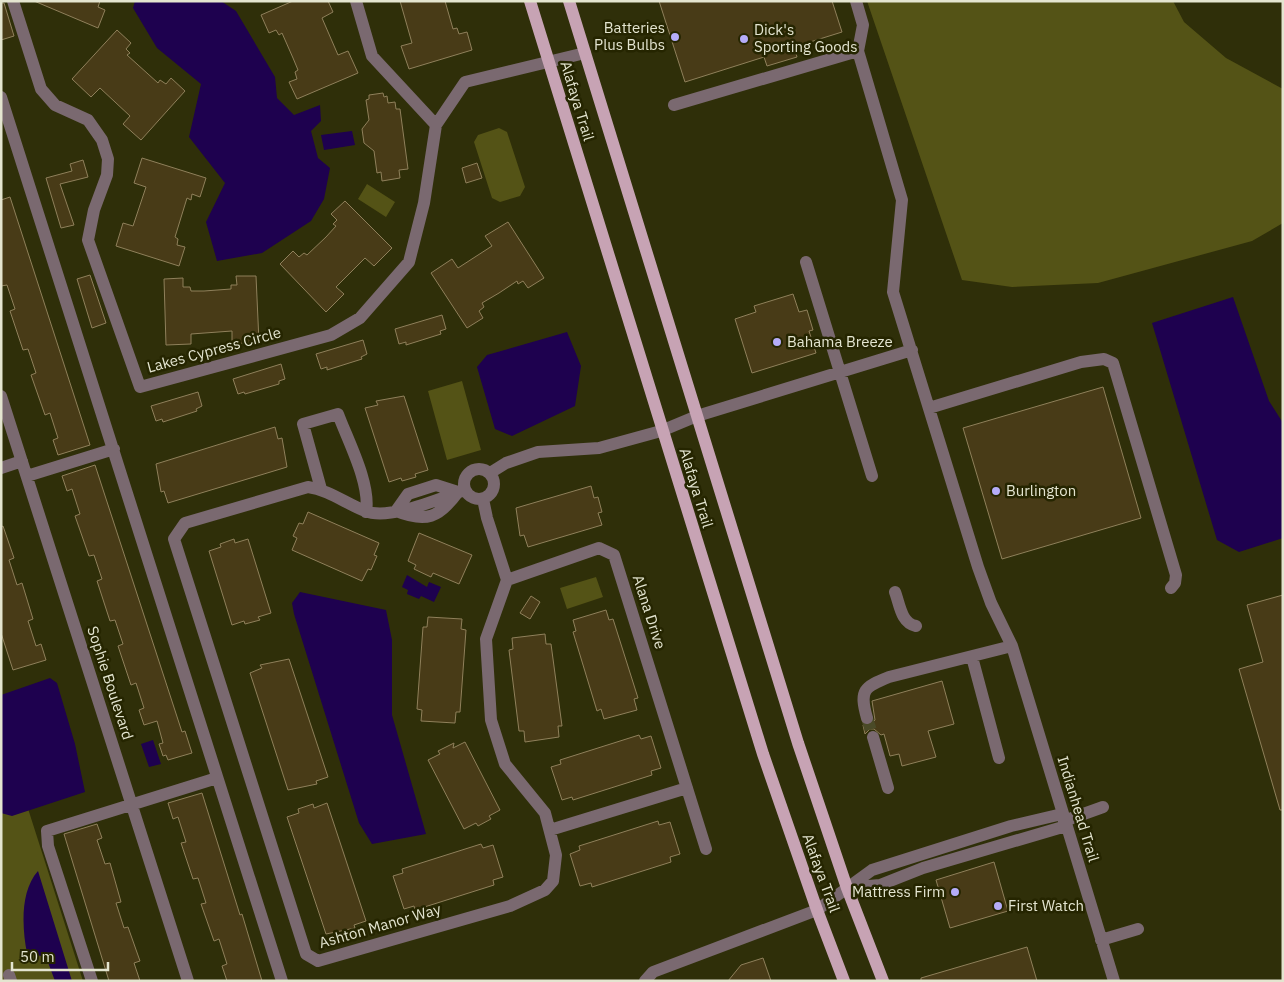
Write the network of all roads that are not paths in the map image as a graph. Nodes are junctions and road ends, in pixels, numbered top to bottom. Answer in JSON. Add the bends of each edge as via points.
{"nodes":[{"id":1,"x":13,"y":1,"type":"edge"},
{"id":2,"x":356,"y":1,"type":"edge"},
{"id":3,"x":530,"y":1,"type":"edge"},
{"id":4,"x":569,"y":1,"type":"edge"},
{"id":5,"x":856,"y":1,"type":"edge"},
{"id":6,"x":858,"y":51,"type":"junction"},
{"id":7,"x":585,"y":53,"type":"junction"},
{"id":8,"x":548,"y":62,"type":"junction"},
{"id":9,"x":1,"y":98,"type":"edge"},
{"id":10,"x":674,"y":105,"type":"dead end"},
{"id":11,"x":436,"y":126,"type":"junction"},
{"id":12,"x":806,"y":262,"type":"dead end"},
{"id":13,"x":912,"y":350,"type":"junction"},
{"id":14,"x":840,"y":372,"type":"junction"},
{"id":15,"x":1,"y":396,"type":"edge"},
{"id":16,"x":930,"y":408,"type":"junction"},
{"id":17,"x":697,"y":416,"type":"junction"},
{"id":18,"x":662,"y":431,"type":"junction"},
{"id":19,"x":114,"y":449,"type":"junction"},
{"id":20,"x":22,"y":461,"type":"junction"},
{"id":21,"x":1,"y":468,"type":"edge"},
{"id":22,"x":490,"y":473,"type":"junction"},
{"id":23,"x":27,"y":476,"type":"junction"},
{"id":24,"x":872,"y":476,"type":"dead end"},
{"id":25,"x":321,"y":489,"type":"junction"},
{"id":26,"x":461,"y":491,"type":"junction"},
{"id":27,"x":483,"y":499,"type":"junction"},
{"id":28,"x":366,"y":512,"type":"junction"},
{"id":29,"x":507,"y":580,"type":"junction"},
{"id":30,"x":1171,"y":588,"type":"dead end"},
{"id":31,"x":895,"y":592,"type":"dead end"},
{"id":32,"x":916,"y":626,"type":"dead end"},
{"id":33,"x":1012,"y":646,"type":"junction"},
{"id":34,"x":972,"y":657,"type":"junction"},
{"id":35,"x":867,"y":718,"type":"tunnel mouth"},
{"id":36,"x":873,"y":737,"type":"tunnel mouth"},
{"id":37,"x":999,"y":758,"type":"dead end"},
{"id":38,"x":217,"y":778,"type":"junction"},
{"id":39,"x":688,"y":788,"type":"junction"},
{"id":40,"x":888,"y":788,"type":"dead end"},
{"id":41,"x":132,"y":804,"type":"junction"},
{"id":42,"x":1103,"y":807,"type":"dead end"},
{"id":43,"x":1064,"y":820,"type":"junction"},
{"id":44,"x":550,"y":830,"type":"junction"},
{"id":45,"x":706,"y":849,"type":"dead end"},
{"id":46,"x":846,"y":888,"type":"junction"},
{"id":47,"x":817,"y":910,"type":"junction"},
{"id":48,"x":1138,"y":929,"type":"dead end"},
{"id":49,"x":1102,"y":940,"type":"junction"},
{"id":50,"x":92,"y":981,"type":"edge"},
{"id":51,"x":188,"y":981,"type":"edge"},
{"id":52,"x":282,"y":981,"type":"edge"},
{"id":53,"x":645,"y":981,"type":"edge"},
{"id":54,"x":844,"y":981,"type":"edge"},
{"id":55,"x":883,"y":981,"type":"edge"},
{"id":56,"x":1114,"y":981,"type":"edge"}],
"edges":[{"from":1,"to":11,"type":"street","name":"Lakes Cypress Circle","via":[[41,89],[55,105],[88,120],[102,140],[108,159],[106,175],[88,240],[140,387],[331,335],[360,318],[409,262],[424,204]]},
{"from":2,"to":11,"type":"street","via":[[372,56]]},
{"from":3,"to":8,"type":"main road","name":"Alafaya Trail"},
{"from":4,"to":7,"type":"main road","name":"Alafaya Trail"},
{"from":5,"to":6,"type":"street","via":[[863,25]]},
{"from":6,"to":10,"type":"street"},
{"from":6,"to":13,"type":"street","name":"Indianhead Trail","via":[[902,200],[893,292]]},
{"from":7,"to":8,"type":"street","name":"Lakes Cypress Circle"},
{"from":7,"to":17,"type":"main road","name":"Alafaya Trail"},
{"from":8,"to":11,"type":"street","name":"Lakes Cypress Circle","via":[[465,82]]},
{"from":8,"to":18,"type":"main road","name":"Alafaya Trail"},
{"from":9,"to":19,"type":"street"},
{"from":12,"to":14,"type":"street"},
{"from":13,"to":14,"type":"street"},
{"from":13,"to":16,"type":"street","name":"Indianhead Trail"},
{"from":14,"to":17,"type":"street"},
{"from":14,"to":24,"type":"street"},
{"from":15,"to":20,"type":"street","name":"Sophie Boulevard"},
{"from":16,"to":30,"type":"street","via":[[1081,362],[1104,359],[1113,363],[1176,575]]},
{"from":16,"to":33,"type":"street","name":"Indianhead Trail","via":[[978,567]]},
{"from":17,"to":18,"type":"street"},
{"from":17,"to":46,"type":"main road","name":"Alafaya Trail"},
{"from":18,"to":22,"type":"street","via":[[599,448],[538,452],[506,463]]},
{"from":18,"to":47,"type":"main road","name":"Alafaya Trail","via":[[763,754]]},
{"from":19,"to":23,"type":"street"},
{"from":19,"to":38,"type":"street"},
{"from":20,"to":21,"type":"street"},
{"from":20,"to":23,"type":"street","name":"Sophie Boulevard"},
{"from":22,"to":26,"type":"street","via":[[482,469],[472,471],[465,478]]},
{"from":22,"to":27,"type":"street","via":[[494,489]]},
{"from":23,"to":41,"type":"street","name":"Sophie Boulevard"},
{"from":25,"to":28,"type":"street","name":"Ashton Manor Way"},
{"from":25,"to":28,"type":"street","via":[[303,424],[338,414],[363,480],[368,502]]},
{"from":25,"to":44,"type":"street","name":"Ashton Manor Way","via":[[308,487],[288,492],[185,524],[174,539],[306,954],[318,961],[510,906],[545,890],[553,882],[556,855]]},
{"from":26,"to":27,"type":"street","via":[[473,499]]},
{"from":26,"to":28,"type":"street","name":"Ashton Manor Way","via":[[396,511]]},
{"from":27,"to":29,"type":"street"},
{"from":29,"to":39,"type":"street","name":"Alana Drive","via":[[599,548],[614,555]]},
{"from":29,"to":44,"type":"street","name":"Ashton Manor Way","via":[[486,639],[491,720],[505,764],[545,813]]},
{"from":31,"to":32,"type":"street","via":[[904,619]]},
{"from":33,"to":34,"type":"street"},
{"from":33,"to":43,"type":"street","name":"Indianhead Trail"},
{"from":34,"to":35,"type":"street","via":[[871,684],[863,696]]},
{"from":34,"to":37,"type":"street"},
{"from":36,"to":40,"type":"street"},
{"from":38,"to":41,"type":"street"},
{"from":38,"to":52,"type":"street"},
{"from":39,"to":44,"type":"street"},
{"from":39,"to":45,"type":"street","name":"Alana Drive"},
{"from":41,"to":50,"type":"street","via":[[47,831],[48,846]]},
{"from":41,"to":51,"type":"street","name":"Sophie Boulevard"},
{"from":42,"to":43,"type":"street"},
{"from":43,"to":46,"type":"street","via":[[880,885]]},
{"from":43,"to":49,"type":"street","name":"Indianhead Trail"},
{"from":46,"to":47,"type":"street"},
{"from":46,"to":55,"type":"main road","name":"Alafaya Trail"},
{"from":47,"to":53,"type":"street","via":[[660,968]]},
{"from":47,"to":54,"type":"main road","name":"Alafaya Trail"},
{"from":48,"to":49,"type":"street"},
{"from":49,"to":56,"type":"street","name":"Indianhead Trail"}]}
